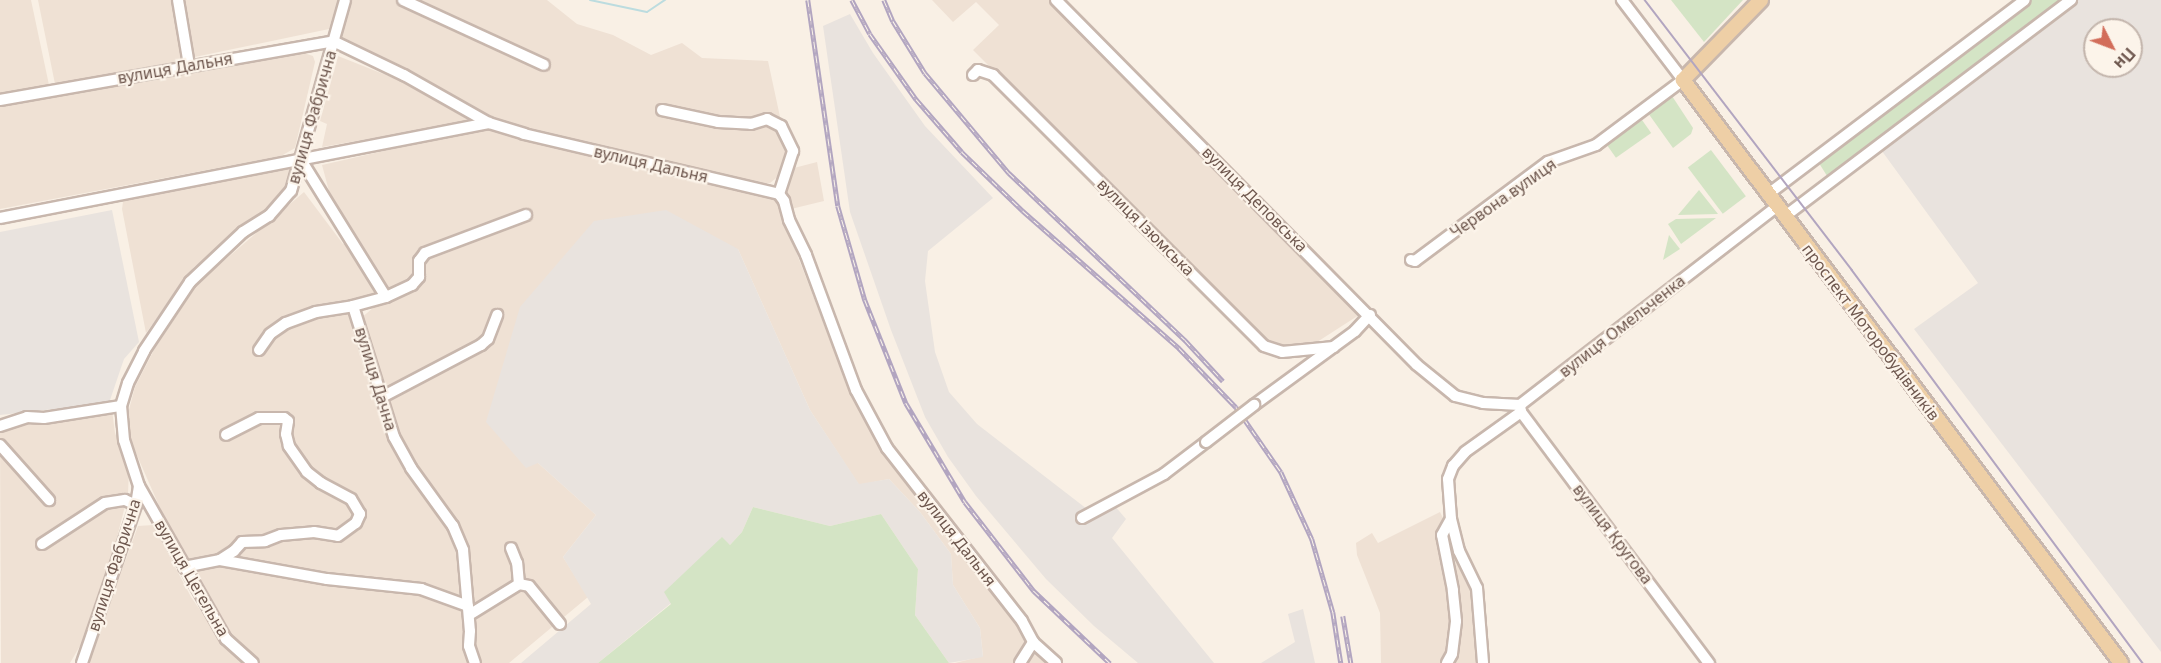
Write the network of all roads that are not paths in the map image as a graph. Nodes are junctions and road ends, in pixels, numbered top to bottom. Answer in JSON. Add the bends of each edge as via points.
{"nodes":[{"id":1,"x":178,"y":0,"type":"edge"},
{"id":2,"x":345,"y":0,"type":"edge"},
{"id":3,"x":403,"y":0,"type":"edge"},
{"id":4,"x":1056,"y":0,"type":"edge"},
{"id":5,"x":1622,"y":0,"type":"edge"},
{"id":6,"x":1761,"y":0,"type":"edge"},
{"id":7,"x":2025,"y":0,"type":"edge"},
{"id":8,"x":2071,"y":0,"type":"edge"},
{"id":9,"x":333,"y":41,"type":"junction"},
{"id":10,"x":189,"y":65,"type":"junction"},
{"id":11,"x":544,"y":65,"type":"dead end"},
{"id":12,"x":973,"y":75,"type":"dead end"},
{"id":13,"x":1683,"y":80,"type":"junction"},
{"id":14,"x":0,"y":100,"type":"edge"},
{"id":15,"x":662,"y":110,"type":"dead end"},
{"id":16,"x":489,"y":123,"type":"junction"},
{"id":17,"x":301,"y":160,"type":"junction"},
{"id":18,"x":779,"y":194,"type":"junction"},
{"id":19,"x":1767,"y":195,"type":"junction"},
{"id":20,"x":1780,"y":212,"type":"junction"},
{"id":21,"x":526,"y":215,"type":"dead end"},
{"id":22,"x":0,"y":218,"type":"edge"},
{"id":23,"x":1411,"y":260,"type":"dead end"},
{"id":24,"x":386,"y":297,"type":"junction"},
{"id":25,"x":353,"y":306,"type":"junction"},
{"id":26,"x":497,"y":315,"type":"dead end"},
{"id":27,"x":1370,"y":315,"type":"junction"},
{"id":28,"x":1334,"y":347,"type":"junction"},
{"id":29,"x":259,"y":350,"type":"dead end"},
{"id":30,"x":382,"y":397,"type":"junction"},
{"id":31,"x":121,"y":406,"type":"junction"},
{"id":32,"x":1521,"y":408,"type":"junction"},
{"id":33,"x":0,"y":426,"type":"edge"},
{"id":34,"x":226,"y":435,"type":"dead end"},
{"id":35,"x":0,"y":445,"type":"edge"},
{"id":36,"x":139,"y":486,"type":"junction"},
{"id":37,"x":49,"y":500,"type":"dead end"},
{"id":38,"x":136,"y":505,"type":"junction"},
{"id":39,"x":1082,"y":519,"type":"dead end"},
{"id":40,"x":1451,"y":519,"type":"junction"},
{"id":41,"x":42,"y":544,"type":"dead end"},
{"id":42,"x":511,"y":548,"type":"dead end"},
{"id":43,"x":220,"y":560,"type":"junction"},
{"id":44,"x":184,"y":567,"type":"junction"},
{"id":45,"x":519,"y":584,"type":"junction"},
{"id":46,"x":469,"y":610,"type":"junction"},
{"id":47,"x":560,"y":624,"type":"dead end"},
{"id":48,"x":1033,"y":642,"type":"junction"},
{"id":49,"x":82,"y":663,"type":"edge"},
{"id":50,"x":253,"y":663,"type":"edge"},
{"id":51,"x":475,"y":663,"type":"edge"},
{"id":52,"x":1020,"y":663,"type":"edge"},
{"id":53,"x":1056,"y":663,"type":"edge"},
{"id":54,"x":1447,"y":663,"type":"edge"},
{"id":55,"x":1483,"y":663,"type":"edge"},
{"id":56,"x":1709,"y":663,"type":"edge"},
{"id":57,"x":2121,"y":663,"type":"edge"}],
"edges":[{"from":1,"to":10,"type":"street"},
{"from":2,"to":9,"type":"street","name":"вулиця Фабрична"},
{"from":3,"to":11,"type":"street"},
{"from":4,"to":27,"type":"street","name":"вулиця Деповська"},
{"from":5,"to":13,"type":"street","name":"проспект Моторобудівників"},
{"from":6,"to":13,"type":"main road","name":"Червона вулиця"},
{"from":7,"to":19,"type":"street"},
{"from":8,"to":20,"type":"street","name":"вулиця Омельченка"},
{"from":9,"to":10,"type":"street","name":"вулиця Дальня"},
{"from":9,"to":16,"type":"street","name":"вулиця Дальня"},
{"from":9,"to":17,"type":"street","name":"вулиця Фабрична"},
{"from":10,"to":14,"type":"street","name":"вулиця Дальня"},
{"from":12,"to":28,"type":"street","name":"вулиця Ізюмська","via":[[978,70],[993,75],[1264,346],[1282,352]]},
{"from":13,"to":19,"type":"main road","name":"проспект Моторобудівників"},
{"from":13,"to":23,"type":"street","name":"Червона вулиця","via":[[1596,145],[1548,162],[1415,261]]},
{"from":15,"to":18,"type":"street","via":[[718,122],[751,124],[767,119],[781,126],[793,151]]},
{"from":16,"to":17,"type":"street"},
{"from":16,"to":18,"type":"street","name":"вулиця Дальня"},
{"from":17,"to":22,"type":"street"},
{"from":17,"to":24,"type":"street"},
{"from":17,"to":31,"type":"street","name":"вулиця Фабрична","via":[[291,191],[282,204],[236,238],[190,282],[144,351]]},
{"from":18,"to":48,"type":"street","name":"вулиця Дальня","via":[[856,390],[887,448],[1022,621]]},
{"from":19,"to":20,"type":"main road","name":"проспект Моторобудівників"},
{"from":20,"to":32,"type":"street","name":"вулиця Омельченка"},
{"from":20,"to":57,"type":"main road","name":"проспект Моторобудівників"},
{"from":21,"to":24,"type":"street","name":"вулиця Дачна","via":[[425,253],[419,261],[419,277],[412,285]]},
{"from":24,"to":25,"type":"street","name":"вулиця Дачна"},
{"from":25,"to":29,"type":"street","via":[[316,312],[286,323],[270,334]]},
{"from":25,"to":30,"type":"street","name":"вулиця Дачна"},
{"from":26,"to":30,"type":"street","via":[[488,339],[481,345]]},
{"from":27,"to":28,"type":"street"},
{"from":27,"to":32,"type":"street","name":"вулиця Деповська","via":[[1417,365],[1455,396]]},
{"from":28,"to":39,"type":"street","bridge":true,"via":[[1164,474]]},
{"from":30,"to":46,"type":"street","name":"вулиця Дачна","via":[[394,437],[453,526],[464,550]]},
{"from":31,"to":33,"type":"street","via":[[27,417]]},
{"from":31,"to":36,"type":"street","name":"вулиця Фабрична","via":[[124,440]]},
{"from":32,"to":40,"type":"street","via":[[1453,466],[1448,479]]},
{"from":32,"to":56,"type":"street","name":"вулиця Кругова"},
{"from":34,"to":43,"type":"street","via":[[259,418],[284,418],[288,421],[289,446],[307,472],[351,499],[360,514],[356,523],[338,536],[314,532],[242,542]]},
{"from":35,"to":37,"type":"street"},
{"from":36,"to":38,"type":"street","name":"вулиця Фабрична"},
{"from":36,"to":44,"type":"street","name":"вулиця Цегельна"},
{"from":38,"to":41,"type":"street","via":[[125,500],[105,503]]},
{"from":38,"to":49,"type":"street","name":"вулиця Фабрична"},
{"from":40,"to":54,"type":"street","via":[[1442,535],[1456,621],[1452,654]]},
{"from":40,"to":55,"type":"street","via":[[1459,551],[1477,588]]},
{"from":42,"to":45,"type":"street"},
{"from":43,"to":44,"type":"street"},
{"from":43,"to":46,"type":"street","via":[[327,579],[421,589]]},
{"from":44,"to":50,"type":"street","name":"вулиця Цегельна","via":[[226,639]]},
{"from":45,"to":46,"type":"street"},
{"from":45,"to":47,"type":"street","via":[[529,586]]},
{"from":46,"to":51,"type":"street","name":"вулиця Дачна","via":[[469,646]]},
{"from":48,"to":52,"type":"street"},
{"from":48,"to":53,"type":"street","name":"вулиця Дальня"}]}
